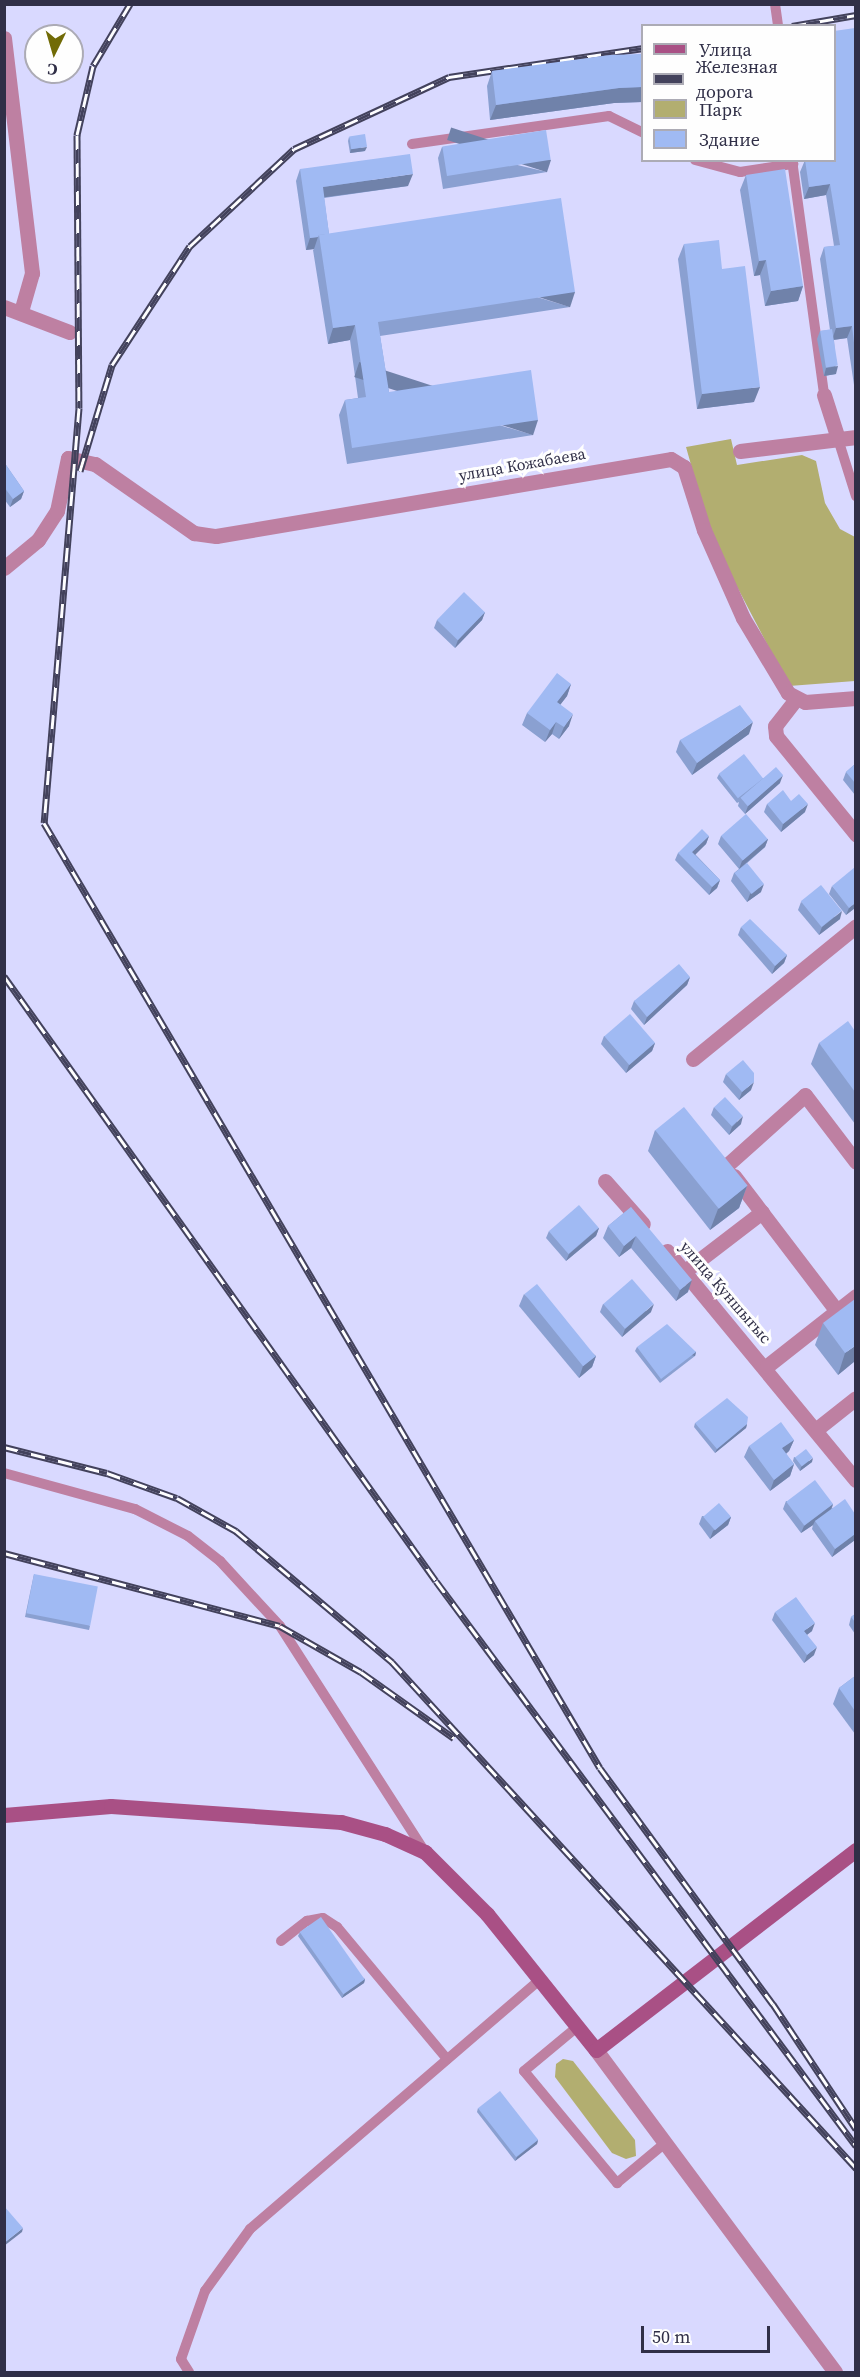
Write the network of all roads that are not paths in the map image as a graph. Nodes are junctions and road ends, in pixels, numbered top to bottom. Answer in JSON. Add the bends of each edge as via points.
{"nodes":[{"id":1,"x":775,"y":4,"type":"edge"},
{"id":2,"x":778,"y":24,"type":"edge"},
{"id":3,"x":4,"y":38,"type":"edge"},
{"id":4,"x":641,"y":132,"type":"edge"},
{"id":5,"x":412,"y":144,"type":"dead end"},
{"id":6,"x":702,"y":162,"type":"edge"},
{"id":7,"x":793,"y":162,"type":"edge"},
{"id":8,"x":4,"y":307,"type":"edge"},
{"id":9,"x":21,"y":311,"type":"junction"},
{"id":10,"x":69,"y":332,"type":"dead end"},
{"id":11,"x":824,"y":395,"type":"joint"},
{"id":12,"x":855,"y":436,"type":"edge"},
{"id":13,"x":837,"y":440,"type":"junction"},
{"id":14,"x":740,"y":451,"type":"dead end"},
{"id":15,"x":855,"y":496,"type":"edge"},
{"id":16,"x":4,"y":568,"type":"edge"},
{"id":17,"x":855,"y":698,"type":"edge"},
{"id":18,"x":796,"y":699,"type":"junction"},
{"id":19,"x":855,"y":834,"type":"edge"},
{"id":20,"x":855,"y":926,"type":"edge"},
{"id":21,"x":693,"y":1059,"type":"dead end"},
{"id":22,"x":712,"y":1148,"type":"edge"},
{"id":23,"x":855,"y":1162,"type":"edge"},
{"id":24,"x":726,"y":1166,"type":"junction"},
{"id":25,"x":605,"y":1181,"type":"dead end"},
{"id":26,"x":762,"y":1212,"type":"junction"},
{"id":27,"x":685,"y":1271,"type":"junction"},
{"id":28,"x":855,"y":1296,"type":"edge"},
{"id":29,"x":836,"y":1310,"type":"junction"},
{"id":30,"x":767,"y":1366,"type":"junction"},
{"id":31,"x":855,"y":1398,"type":"edge"},
{"id":32,"x":818,"y":1428,"type":"junction"},
{"id":33,"x":4,"y":1473,"type":"edge"},
{"id":34,"x":855,"y":1480,"type":"edge"},
{"id":35,"x":4,"y":1815,"type":"edge"},
{"id":36,"x":425,"y":1852,"type":"junction"},
{"id":37,"x":854,"y":1853,"type":"edge"},
{"id":38,"x":281,"y":1941,"type":"dead end"},
{"id":39,"x":539,"y":1980,"type":"junction"},
{"id":40,"x":577,"y":2027,"type":"junction"},
{"id":41,"x":596,"y":2050,"type":"junction"},
{"id":42,"x":447,"y":2059,"type":"junction"},
{"id":43,"x":665,"y":2143,"type":"junction"},
{"id":44,"x":189,"y":2373,"type":"edge"},
{"id":45,"x":835,"y":2373,"type":"edge"}],
"edges":[{"from":1,"to":2,"type":"lane"},
{"from":3,"to":9,"type":"street","via":[[32,273]]},
{"from":4,"to":5,"type":"lane","via":[[600,117]]},
{"from":6,"to":7,"type":"lane","via":[[740,172]]},
{"from":7,"to":11,"type":"lane"},
{"from":8,"to":9,"type":"street"},
{"from":9,"to":10,"type":"street"},
{"from":11,"to":13,"type":"street"},
{"from":12,"to":13,"type":"street"},
{"from":13,"to":14,"type":"street"},
{"from":13,"to":15,"type":"lane"},
{"from":16,"to":18,"type":"street","name":"улица Кожабаева","via":[[38,540],[57,511],[68,458],[94,465],[194,533],[216,536],[671,459],[684,467],[704,530],[743,618]]},
{"from":17,"to":18,"type":"street"},
{"from":18,"to":19,"type":"street","via":[[775,726],[776,736]]},
{"from":20,"to":21,"type":"street"},
{"from":22,"to":24,"type":"street"},
{"from":23,"to":24,"type":"street","via":[[805,1095]]},
{"from":24,"to":26,"type":"street"},
{"from":25,"to":27,"type":"street","name":"улица Куншыгыс"},
{"from":26,"to":27,"type":"street"},
{"from":26,"to":29,"type":"street"},
{"from":27,"to":30,"type":"street","name":"улица Куншыгыс"},
{"from":28,"to":29,"type":"street"},
{"from":29,"to":30,"type":"street"},
{"from":30,"to":32,"type":"street","name":"улица Куншыгыс"},
{"from":31,"to":32,"type":"street"},
{"from":32,"to":34,"type":"street","name":"улица Куншыгыс"},
{"from":33,"to":36,"type":"lane","via":[[135,1509],[188,1536],[220,1562],[280,1626]]},
{"from":35,"to":36,"type":"main road","via":[[111,1806],[341,1822]]},
{"from":36,"to":39,"type":"main road"},
{"from":37,"to":41,"type":"main road"},
{"from":38,"to":42,"type":"lane","via":[[307,1921],[323,1918],[338,1927]]},
{"from":39,"to":40,"type":"main road"},
{"from":39,"to":42,"type":"lane"},
{"from":40,"to":41,"type":"main road"},
{"from":40,"to":43,"type":"lane","via":[[524,2071],[616,2183]]},
{"from":41,"to":43,"type":"street"},
{"from":42,"to":44,"type":"lane","via":[[250,2229],[205,2291],[181,2359]]},
{"from":43,"to":45,"type":"street"}]}
